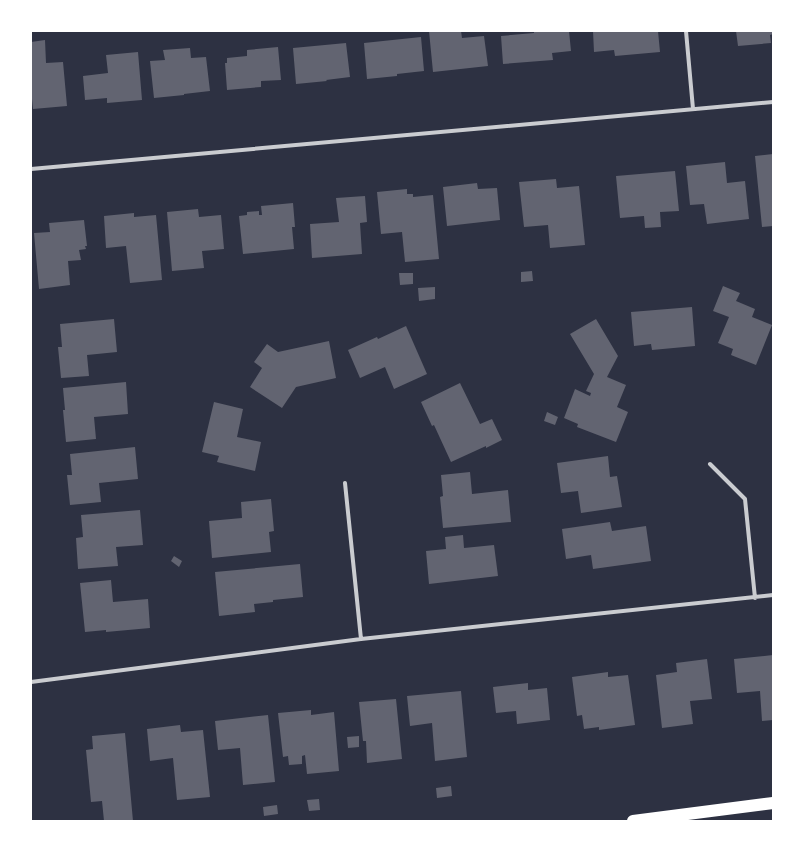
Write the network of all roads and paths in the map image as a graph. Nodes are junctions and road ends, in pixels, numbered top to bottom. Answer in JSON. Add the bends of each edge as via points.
{"nodes":[{"id":1,"x":686,"y":31,"type":"edge"},
{"id":2,"x":773,"y":102,"type":"edge"},
{"id":3,"x":692,"y":109,"type":"junction"},
{"id":4,"x":31,"y":170,"type":"edge"},
{"id":5,"x":710,"y":464,"type":"dead end"},
{"id":6,"x":346,"y":483,"type":"dead end"},
{"id":7,"x":773,"y":595,"type":"edge"},
{"id":8,"x":754,"y":598,"type":"junction"},
{"id":9,"x":361,"y":639,"type":"junction"},
{"id":10,"x":31,"y":682,"type":"edge"},
{"id":11,"x":773,"y":803,"type":"edge"},
{"id":12,"x":634,"y":821,"type":"edge"}],
"edges":[{"from":1,"to":3,"type":"street"},
{"from":2,"to":3,"type":"street"},
{"from":3,"to":4,"type":"street"},
{"from":5,"to":8,"type":"street","via":[[745,499]]},
{"from":6,"to":9,"type":"street"},
{"from":7,"to":8,"type":"street"},
{"from":8,"to":9,"type":"street"},
{"from":9,"to":10,"type":"street"},
{"from":11,"to":12,"type":"highway"}]}
